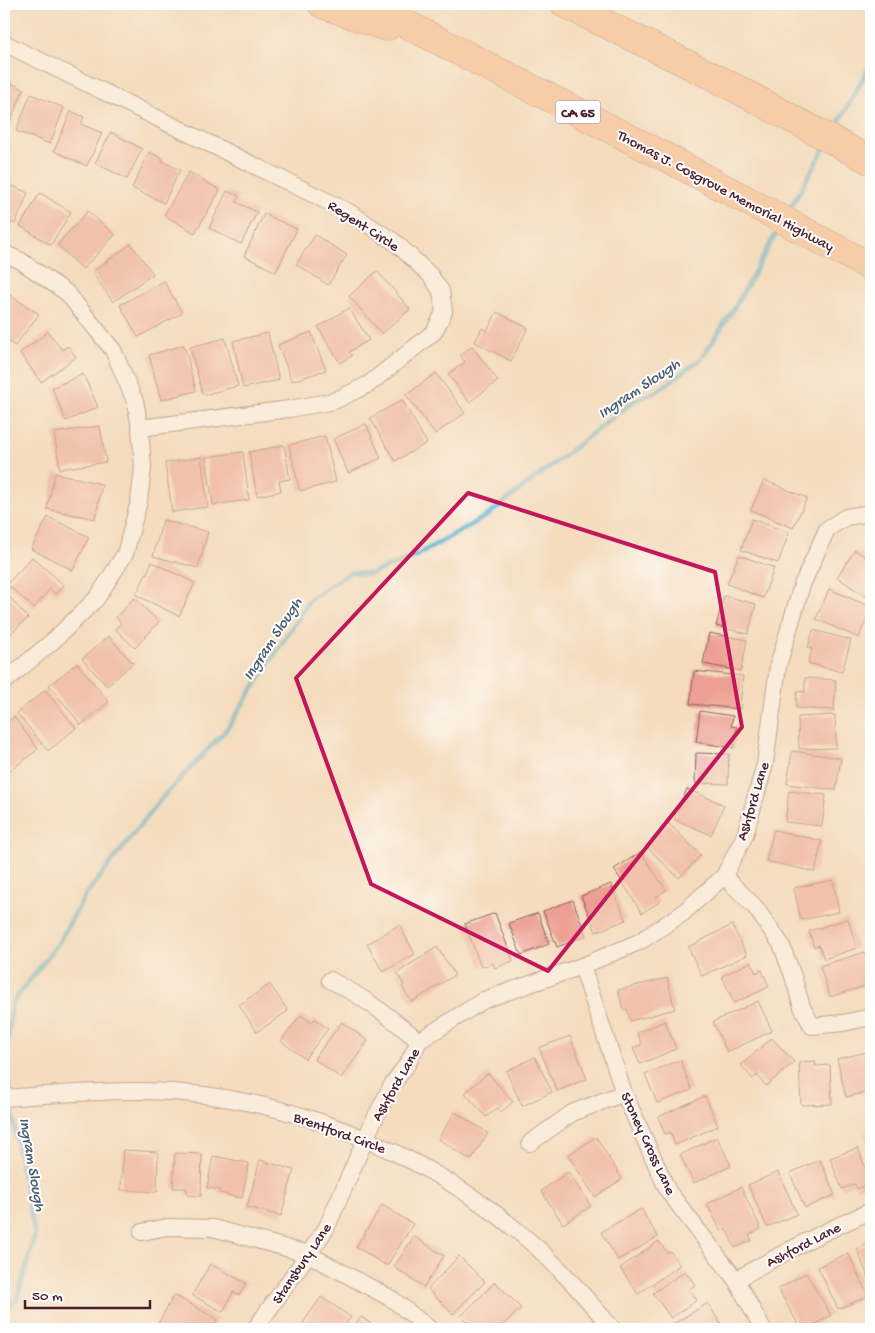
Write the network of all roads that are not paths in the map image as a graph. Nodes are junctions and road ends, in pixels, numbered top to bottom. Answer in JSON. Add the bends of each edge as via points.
{"nodes":[{"id":1,"x":322,"y":4,"type":"edge"},
{"id":2,"x":367,"y":4,"type":"edge"},
{"id":3,"x":565,"y":4,"type":"edge"},
{"id":4,"x":592,"y":4,"type":"edge"},
{"id":5,"x":4,"y":43,"type":"edge"},
{"id":6,"x":660,"y":50,"type":"junction"},
{"id":7,"x":479,"y":61,"type":"junction"},
{"id":8,"x":871,"y":161,"type":"edge"},
{"id":9,"x":4,"y":253,"type":"edge"},
{"id":10,"x":869,"y":265,"type":"edge"},
{"id":11,"x":140,"y":428,"type":"junction"},
{"id":12,"x":871,"y":518,"type":"edge"},
{"id":13,"x":4,"y":682,"type":"edge"},
{"id":14,"x":724,"y":876,"type":"junction"},
{"id":15,"x":582,"y":966,"type":"junction"},
{"id":16,"x":330,"y":980,"type":"dead end"},
{"id":17,"x":871,"y":1017,"type":"edge"},
{"id":18,"x":419,"y":1041,"type":"junction"},
{"id":19,"x":624,"y":1093,"type":"junction"},
{"id":20,"x":4,"y":1098,"type":"edge"},
{"id":21,"x":365,"y":1139,"type":"junction"},
{"id":22,"x":530,"y":1143,"type":"dead end"},
{"id":23,"x":871,"y":1211,"type":"edge"},
{"id":24,"x":142,"y":1232,"type":"dead end"},
{"id":25,"x":308,"y":1254,"type":"junction"},
{"id":26,"x":736,"y":1280,"type":"junction"},
{"id":27,"x":255,"y":1329,"type":"edge"},
{"id":28,"x":430,"y":1329,"type":"edge"},
{"id":29,"x":613,"y":1329,"type":"edge"},
{"id":30,"x":763,"y":1329,"type":"edge"}],
"edges":[{"from":1,"to":7,"type":"highway"},
{"from":2,"to":7,"type":"highway","name":"Thomas J. Cosgrove Memorial Highway","number":"CA 65"},
{"from":3,"to":6,"type":"highway"},
{"from":4,"to":6,"type":"highway"},
{"from":5,"to":11,"type":"street","name":"Regent Circle","via":[[349,212],[396,243],[430,275],[441,291],[444,312],[434,332],[369,384],[334,401]]},
{"from":6,"to":8,"type":"highway"},
{"from":7,"to":10,"type":"highway","name":"Thomas J. Cosgrove Memorial Highway","number":"CA 65"},
{"from":9,"to":11,"type":"street","via":[[67,293],[113,350],[135,401]]},
{"from":11,"to":13,"type":"street","via":[[143,468],[139,502],[125,554],[97,598]]},
{"from":12,"to":14,"type":"street","name":"Ashford Lane","via":[[865,514],[846,516],[826,529],[802,585],[778,666],[765,764],[745,835]]},
{"from":14,"to":15,"type":"street","name":"Ashford Lane","via":[[683,913],[639,942]]},
{"from":14,"to":17,"type":"street","via":[[755,907],[781,944],[802,1007],[812,1026]]},
{"from":15,"to":18,"type":"street","name":"Ashford Lane","via":[[484,1000]]},
{"from":15,"to":19,"type":"street","name":"Stoney Cross Lane"},
{"from":16,"to":18,"type":"street","via":[[357,993]]},
{"from":18,"to":21,"type":"street","name":"Ashford Lane"},
{"from":19,"to":22,"type":"street","via":[[572,1113]]},
{"from":19,"to":26,"type":"street","name":"Stoney Cross Lane","via":[[668,1191]]},
{"from":20,"to":21,"type":"street","name":"Brentford Circle","via":[[144,1091],[193,1094],[280,1110]]},
{"from":21,"to":25,"type":"street","name":"Stansbury Lane","via":[[326,1229]]},
{"from":21,"to":29,"type":"street","name":"Brentford Circle","via":[[429,1170],[493,1212],[563,1272]]},
{"from":23,"to":26,"type":"street","name":"Ashford Lane","via":[[784,1252]]},
{"from":24,"to":25,"type":"street","via":[[167,1227],[213,1228]]},
{"from":25,"to":27,"type":"street","name":"Stansbury Lane"},
{"from":25,"to":28,"type":"street","via":[[392,1300]]},
{"from":26,"to":30,"type":"street","name":"Stoney Cross Lane"}]}
